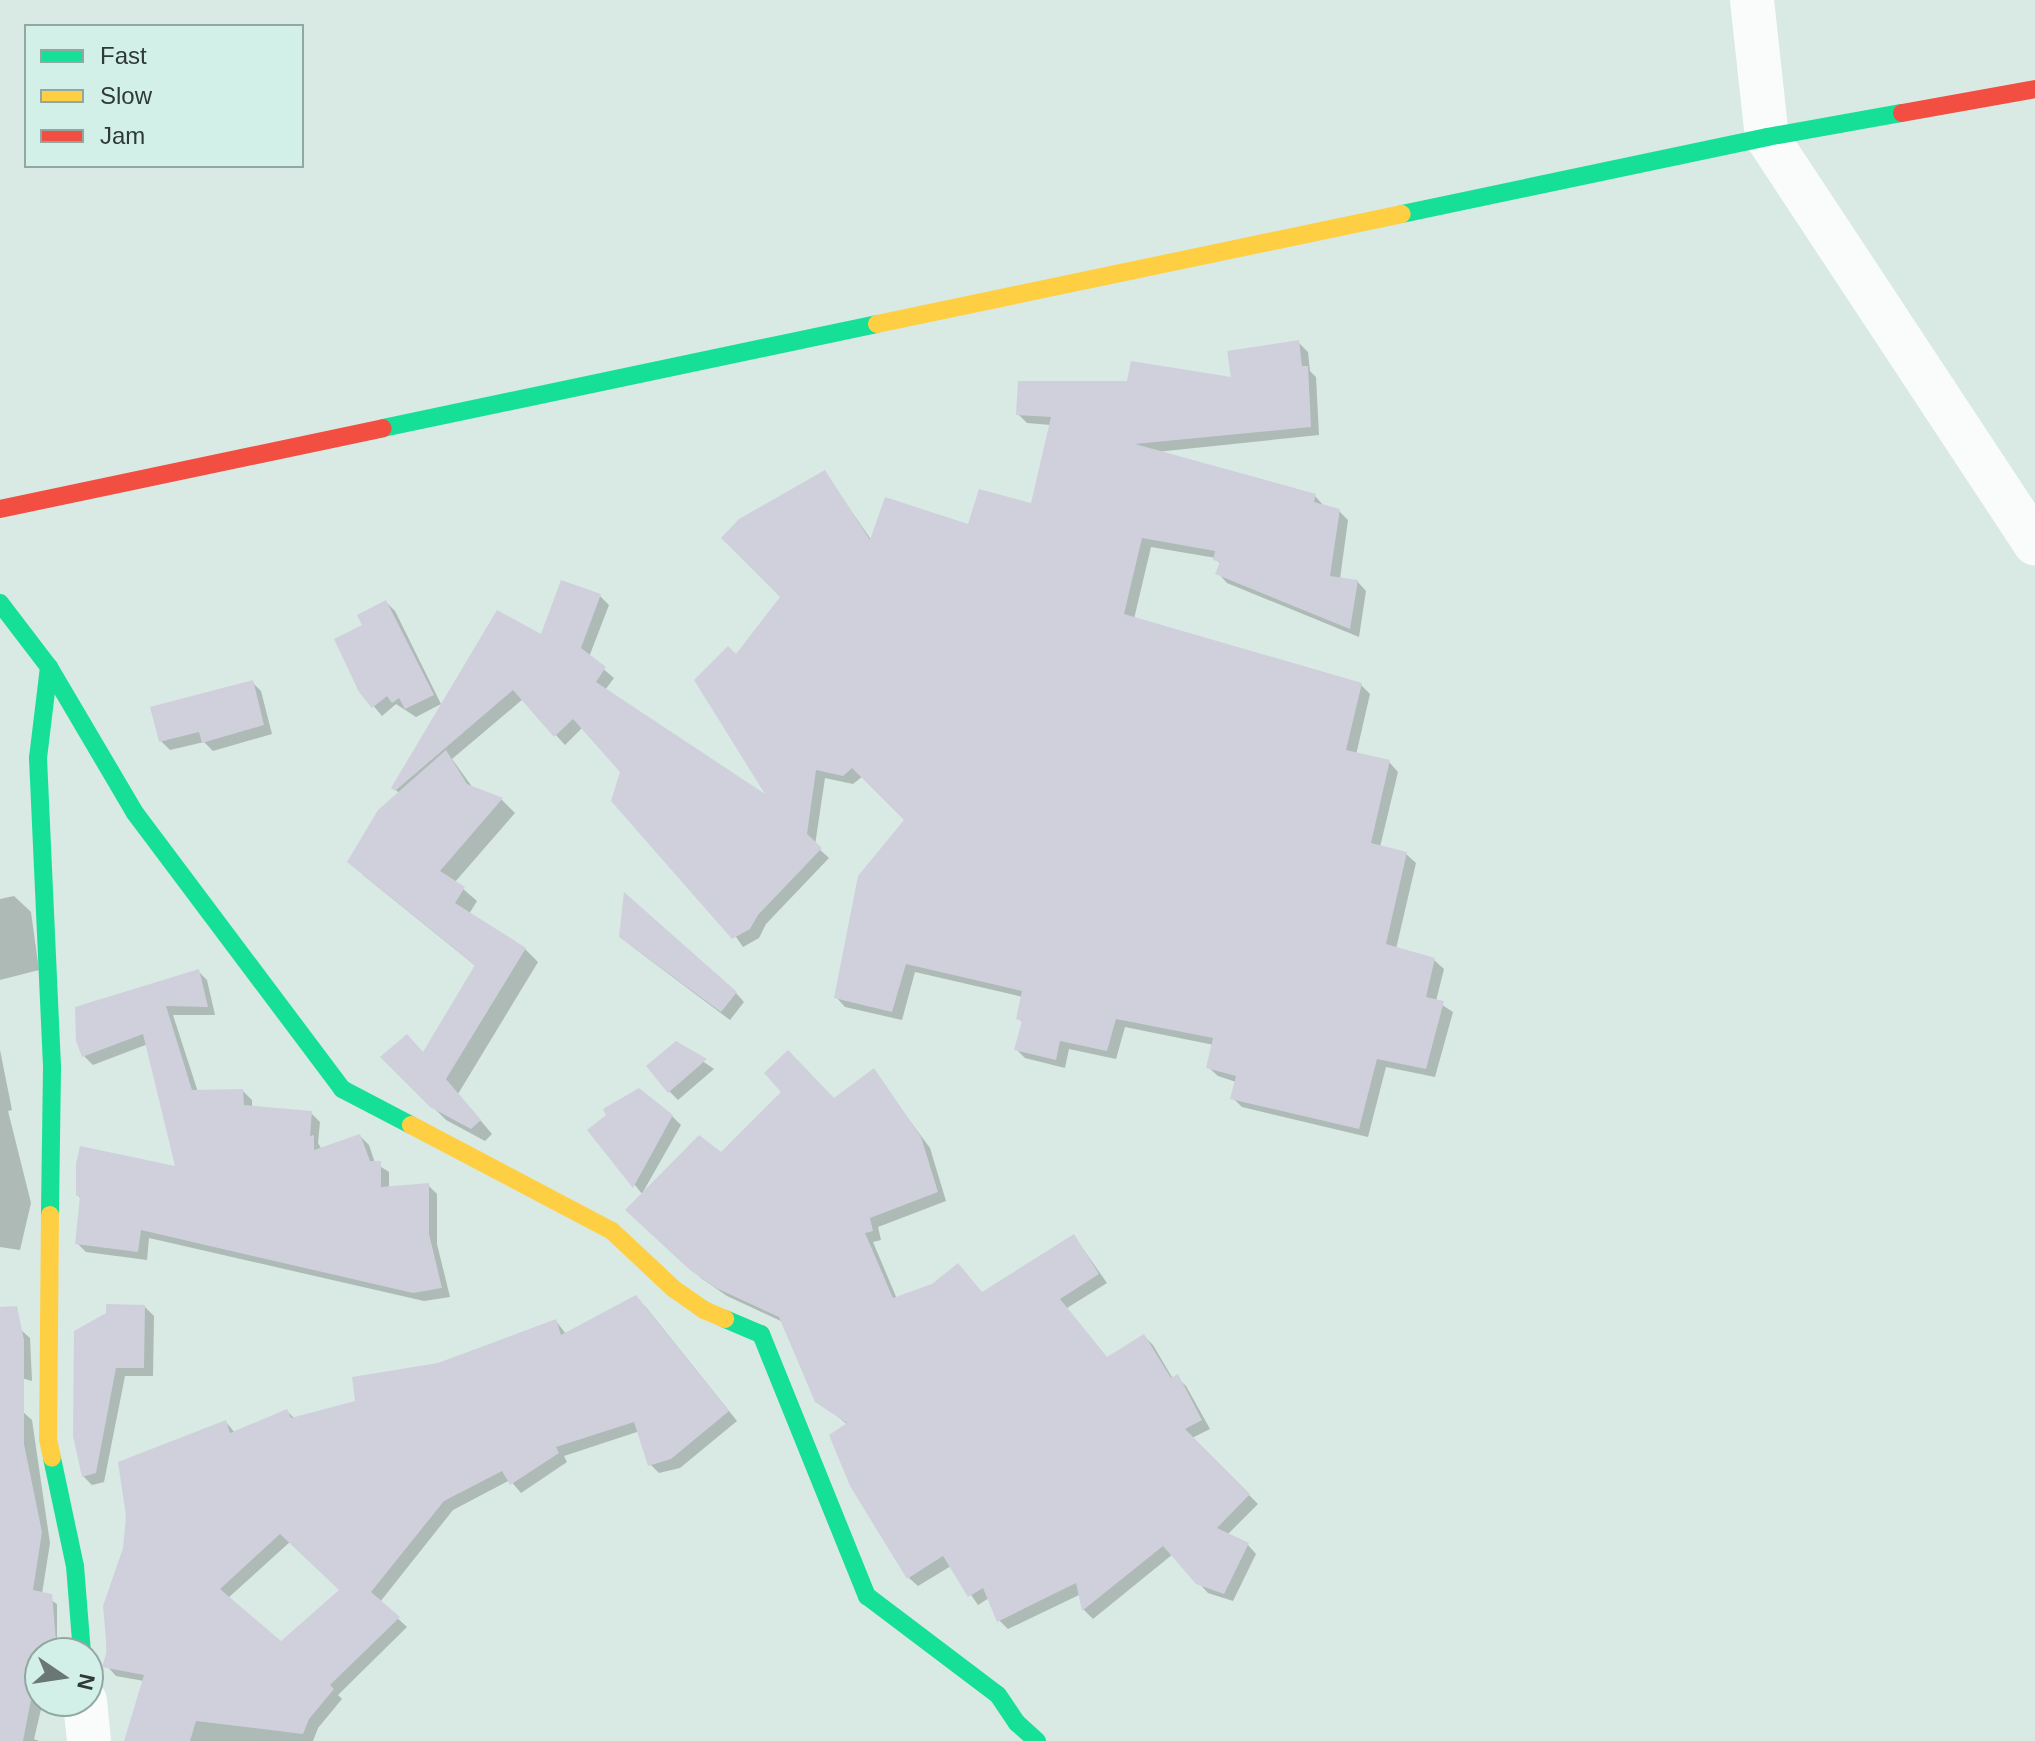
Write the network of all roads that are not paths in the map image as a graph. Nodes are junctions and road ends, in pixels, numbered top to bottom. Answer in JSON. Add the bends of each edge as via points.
{"nodes":[{"id":1,"x":1752,"y":0,"type":"edge"},
{"id":2,"x":2035,"y":89,"type":"edge"},
{"id":3,"x":1767,"y":137,"type":"junction"},
{"id":4,"x":0,"y":509,"type":"edge"},
{"id":5,"x":2035,"y":544,"type":"edge"},
{"id":6,"x":0,"y":603,"type":"edge"},
{"id":7,"x":49,"y":667,"type":"junction"},
{"id":8,"x":81,"y":1637,"type":"edge"},
{"id":9,"x":87,"y":1717,"type":"edge"},
{"id":10,"x":89,"y":1741,"type":"edge"},
{"id":11,"x":1037,"y":1741,"type":"edge"}],
"edges":[{"from":1,"to":3,"type":"street"},
{"from":2,"to":3,"type":"street"},
{"from":3,"to":4,"type":"street"},
{"from":3,"to":5,"type":"street"},
{"from":6,"to":7,"type":"street"},
{"from":7,"to":8,"type":"street","via":[[38,758],[52,1068],[48,1439],[75,1566]]},
{"from":7,"to":11,"type":"street","via":[[135,813],[342,1089],[612,1231],[704,1310],[761,1334],[867,1596],[998,1695]]},
{"from":9,"to":10,"type":"street"}]}
